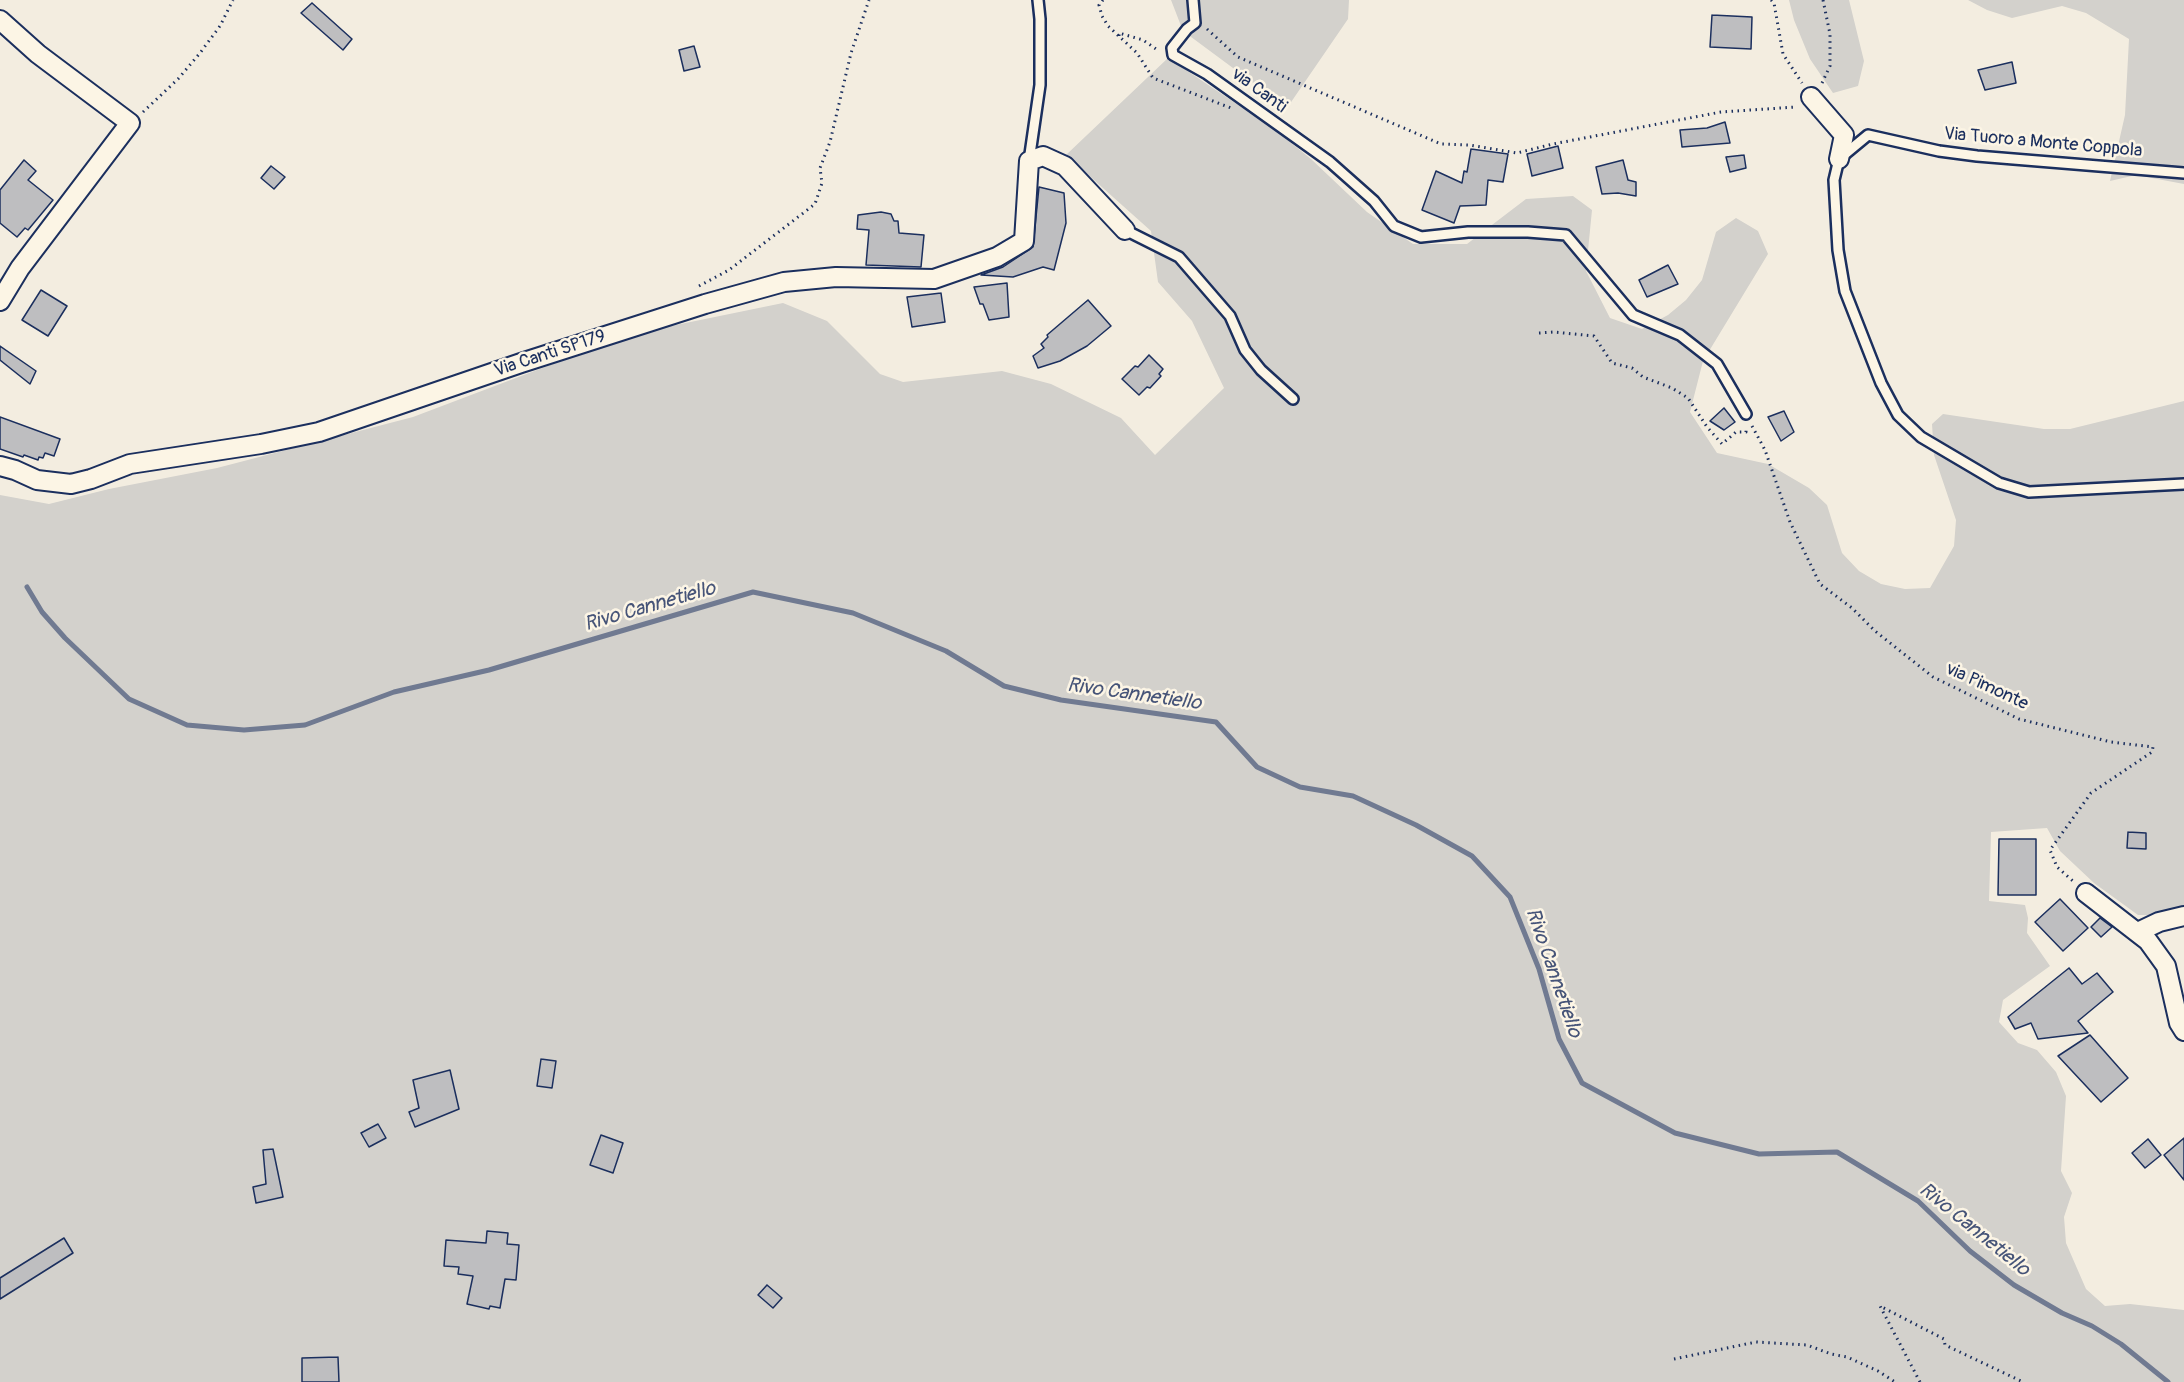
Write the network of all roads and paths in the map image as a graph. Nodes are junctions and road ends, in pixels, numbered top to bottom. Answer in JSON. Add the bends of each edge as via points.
{"nodes":[{"id":1,"x":233,"y":0,"type":"edge"},
{"id":2,"x":868,"y":0,"type":"edge"},
{"id":3,"x":1038,"y":0,"type":"edge"},
{"id":4,"x":1103,"y":0,"type":"edge"},
{"id":5,"x":1193,"y":0,"type":"edge"},
{"id":6,"x":1771,"y":0,"type":"edge"},
{"id":7,"x":1823,"y":0,"type":"edge"},
{"id":8,"x":0,"y":20,"type":"edge"},
{"id":9,"x":1196,"y":23,"type":"junction"},
{"id":10,"x":1119,"y":37,"type":"junction"},
{"id":11,"x":1172,"y":52,"type":"junction"},
{"id":12,"x":1811,"y":97,"type":"junction"},
{"id":13,"x":1254,"y":108,"type":"junction"},
{"id":14,"x":130,"y":123,"type":"junction"},
{"id":15,"x":1839,"y":159,"type":"junction"},
{"id":16,"x":1029,"y":161,"type":"junction"},
{"id":17,"x":2184,"y":173,"type":"edge"},
{"id":18,"x":1125,"y":230,"type":"joint"},
{"id":19,"x":0,"y":301,"type":"edge"},
{"id":20,"x":696,"y":306,"type":"junction"},
{"id":21,"x":1539,"y":333,"type":"dead end"},
{"id":22,"x":1293,"y":399,"type":"dead end"},
{"id":23,"x":1746,"y":414,"type":"junction"},
{"id":24,"x":0,"y":466,"type":"edge"},
{"id":25,"x":2184,"y":484,"type":"edge"},
{"id":26,"x":2086,"y":893,"type":"joint"},
{"id":27,"x":2184,"y":916,"type":"edge"},
{"id":28,"x":2138,"y":932,"type":"junction"},
{"id":29,"x":2184,"y":1031,"type":"edge"},
{"id":30,"x":1674,"y":1359,"type":"dead end"},
{"id":31,"x":1895,"y":1382,"type":"edge"},
{"id":32,"x":1920,"y":1382,"type":"edge"},
{"id":33,"x":2023,"y":1382,"type":"edge"}],
"edges":[{"from":1,"to":14,"type":"path","via":[[200,53]]},
{"from":2,"to":20,"type":"path","via":[[820,168],[822,183],[815,204],[729,270],[698,286],[689,296]]},
{"from":3,"to":16,"type":"lane","via":[[1040,84]]},
{"from":4,"to":10,"type":"path","via":[[1099,5],[1102,16]]},
{"from":5,"to":9,"type":"lane"},
{"from":6,"to":12,"type":"path","via":[[1782,54]]},
{"from":7,"to":12,"type":"path","via":[[1830,34],[1830,66]]},
{"from":8,"to":14,"type":"street","via":[[38,54]]},
{"from":9,"to":11,"type":"lane","via":[[1182,35]]},
{"from":9,"to":12,"type":"path","via":[[1212,31],[1238,57],[1441,144],[1517,153],[1721,112],[1802,106]]},
{"from":10,"to":11,"type":"path","via":[[1119,33],[1143,40],[1155,50]]},
{"from":10,"to":13,"type":"path","via":[[1137,53],[1153,78],[1228,108]]},
{"from":11,"to":13,"type":"lane","name":"via Canti"},
{"from":12,"to":15,"type":"street","via":[[1844,135]]},
{"from":13,"to":23,"type":"lane","name":"via Canti","via":[[1330,162],[1374,201],[1394,226],[1421,237],[1468,232],[1566,234],[1633,315],[1680,335],[1717,364]]},
{"from":14,"to":19,"type":"street","via":[[20,268]]},
{"from":15,"to":17,"type":"lane","name":"Via Tuoro a Monte Coppola","via":[[1868,135],[1977,156]]},
{"from":15,"to":25,"type":"lane","via":[[1834,191],[1845,291],[1881,383],[1898,415],[1921,438],[1999,483],[2029,492]]},
{"from":16,"to":18,"type":"street","via":[[1043,156],[1065,166]]},
{"from":16,"to":20,"type":"street","name":"Via Canti SP179","via":[[1024,241],[997,257],[934,279],[836,277],[784,282]]},
{"from":18,"to":22,"type":"lane","via":[[1179,256],[1230,316],[1245,350],[1256,364]]},
{"from":20,"to":24,"type":"street","name":"Via Canti SP179","via":[[319,432],[130,464],[70,484],[37,480]]},
{"from":21,"to":23,"type":"path","via":[[1594,336],[1612,363],[1632,368],[1688,398],[1722,444],[1736,432],[1746,432]]},
{"from":23,"to":26,"type":"path","name":"via Pimonte","via":[[1765,450],[1790,522],[1820,584],[1875,630],[1933,677],[2019,719],[2111,742],[2153,747],[2152,752],[2091,793],[2050,850],[2058,867]]},
{"from":26,"to":28,"type":"street"},
{"from":27,"to":28,"type":"street"},
{"from":28,"to":29,"type":"street","via":[[2166,966]]},
{"from":30,"to":31,"type":"path","via":[[1756,1342],[1807,1345],[1847,1357]]},
{"from":32,"to":33,"type":"path","via":[[1880,1306],[1944,1339],[1945,1344]]}]}
